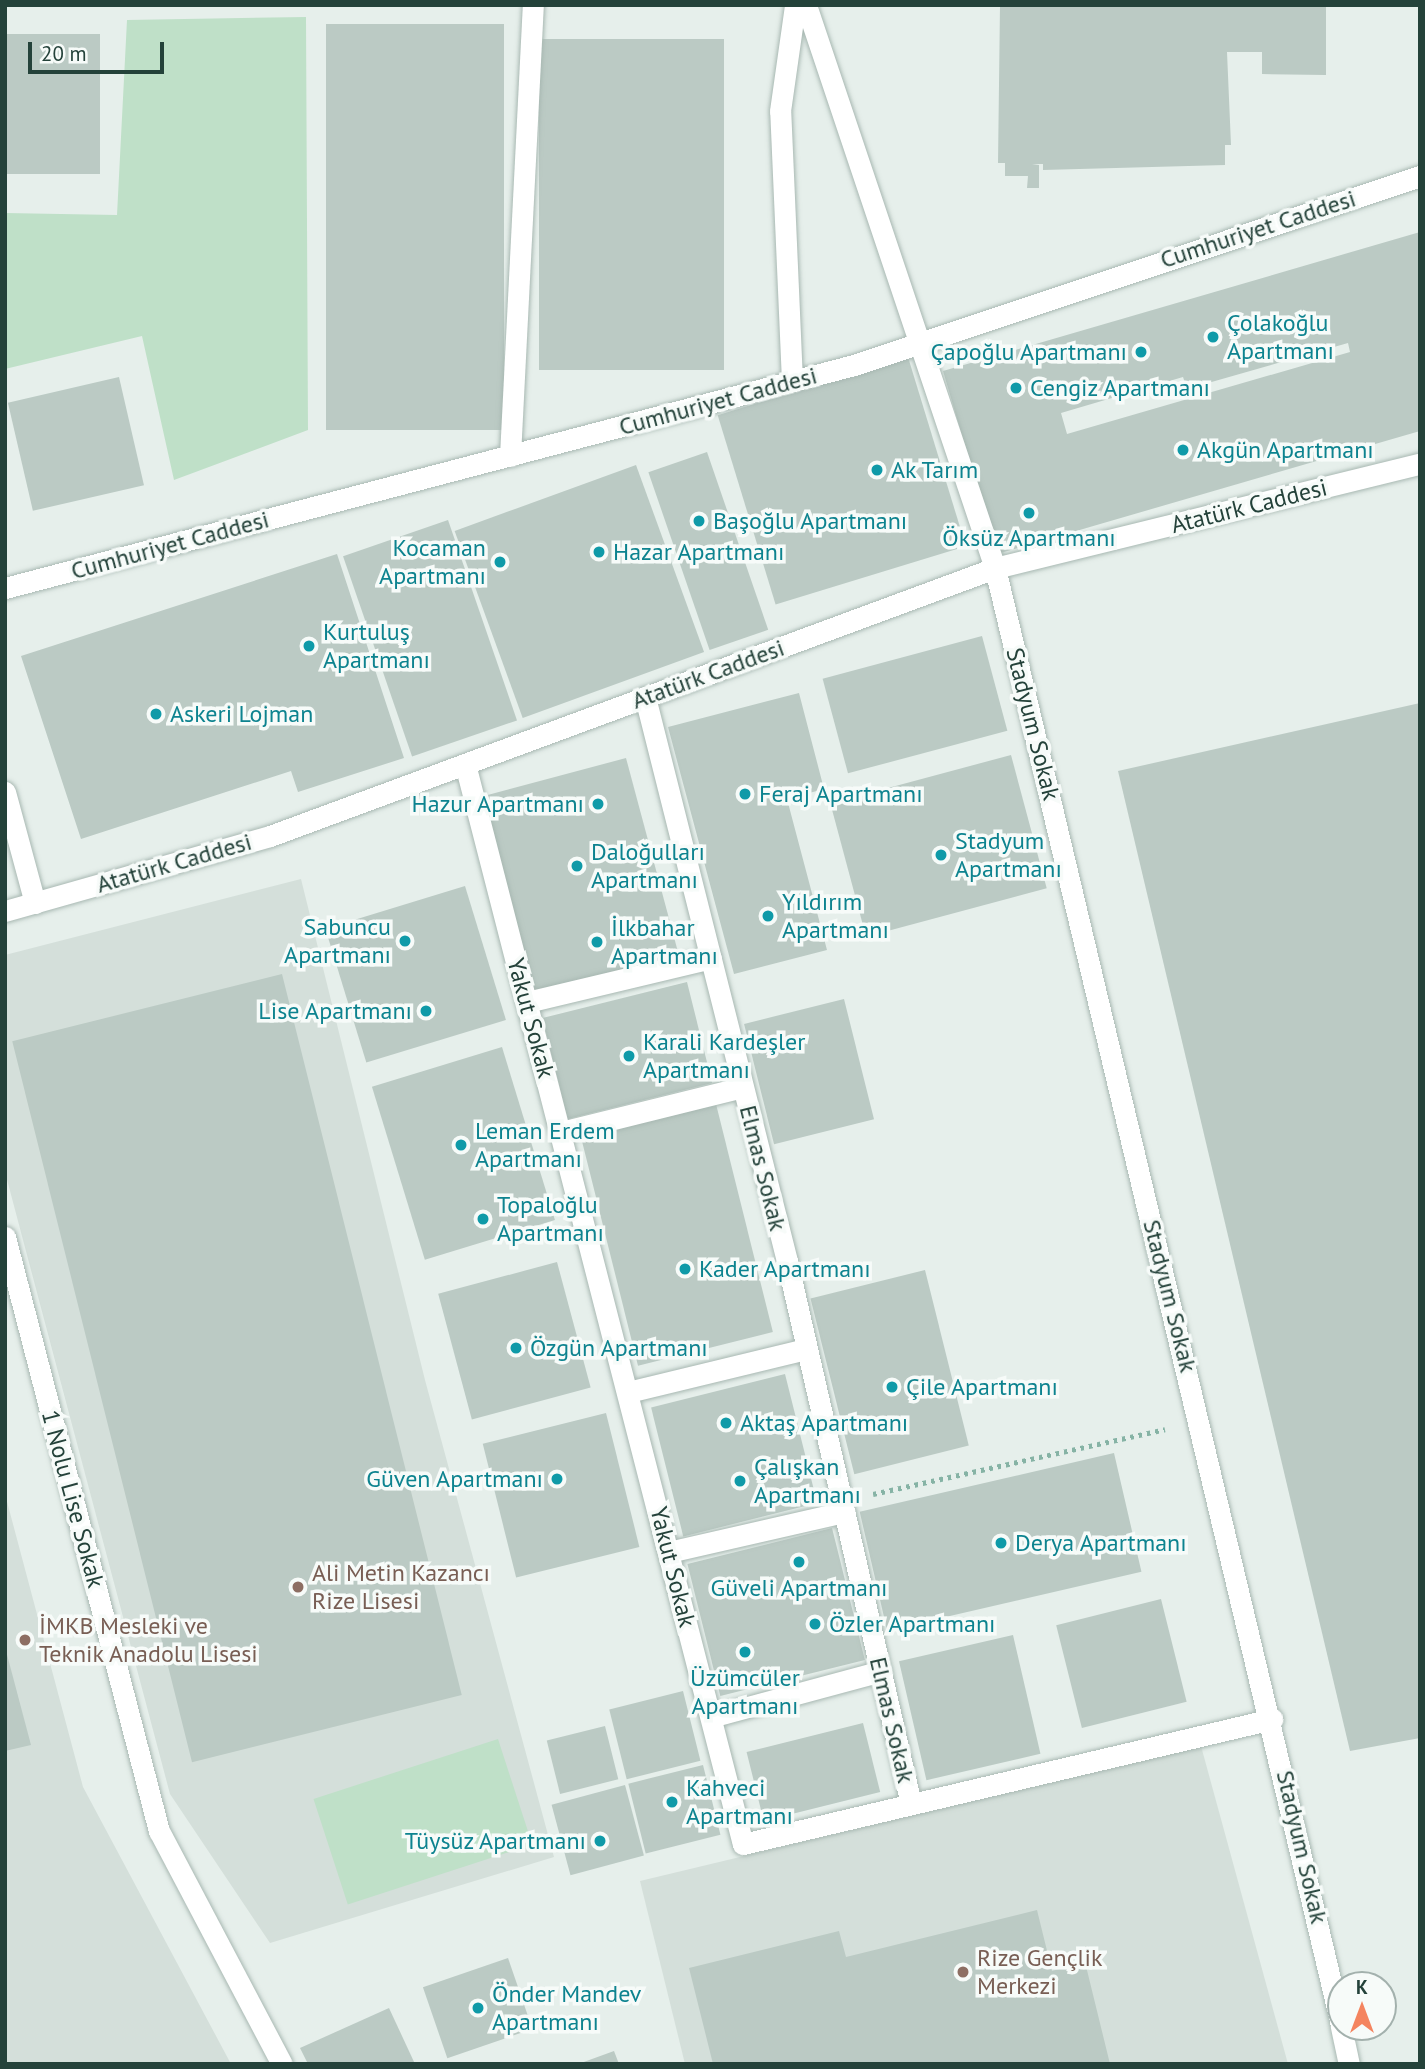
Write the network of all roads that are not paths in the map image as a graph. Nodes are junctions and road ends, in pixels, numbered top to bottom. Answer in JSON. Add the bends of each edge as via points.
{"nodes":[{"id":1,"x":533,"y":5,"type":"edge"},
{"id":2,"x":795,"y":5,"type":"edge"},
{"id":3,"x":806,"y":5,"type":"edge"},
{"id":4,"x":1420,"y":176,"type":"edge"},
{"id":5,"x":919,"y":343,"type":"junction"},
{"id":6,"x":792,"y":381,"type":"junction"},
{"id":7,"x":510,"y":456,"type":"junction"},
{"id":8,"x":1420,"y":464,"type":"edge"},
{"id":9,"x":995,"y":568,"type":"junction"},
{"id":10,"x":5,"y":588,"type":"edge"},
{"id":11,"x":645,"y":697,"type":"junction"},
{"id":12,"x":465,"y":764,"type":"junction"},
{"id":13,"x":5,"y":792,"type":"edge"},
{"id":14,"x":35,"y":903,"type":"junction"},
{"id":15,"x":5,"y":911,"type":"edge"},
{"id":16,"x":710,"y":958,"type":"junction"},
{"id":17,"x":527,"y":1002,"type":"junction"},
{"id":18,"x":743,"y":1087,"type":"junction"},
{"id":19,"x":561,"y":1132,"type":"junction"},
{"id":20,"x":5,"y":1237,"type":"edge"},
{"id":21,"x":806,"y":1349,"type":"junction"},
{"id":22,"x":628,"y":1392,"type":"junction"},
{"id":23,"x":843,"y":1506,"type":"junction"},
{"id":24,"x":669,"y":1552,"type":"junction"},
{"id":25,"x":881,"y":1671,"type":"junction"},
{"id":26,"x":710,"y":1717,"type":"junction"},
{"id":27,"x":1272,"y":1719,"type":"junction"},
{"id":28,"x":911,"y":1804,"type":"junction"},
{"id":29,"x":1329,"y":1971,"type":"edge"},
{"id":30,"x":1344,"y":2041,"type":"edge"},
{"id":31,"x":282,"y":2064,"type":"edge"},
{"id":32,"x":1349,"y":2064,"type":"edge"}],
"edges":[{"from":1,"to":7,"type":"street"},
{"from":2,"to":6,"type":"street","via":[[780,111]]},
{"from":3,"to":5,"type":"street","name":"Stadyum Sokak"},
{"from":4,"to":5,"type":"street","name":"Cumhuriyet Caddesi"},
{"from":5,"to":6,"type":"street","name":"Cumhuriyet Caddesi"},
{"from":5,"to":9,"type":"street","name":"Stadyum Sokak"},
{"from":6,"to":7,"type":"street","name":"Cumhuriyet Caddesi"},
{"from":7,"to":10,"type":"street","name":"Cumhuriyet Caddesi"},
{"from":8,"to":9,"type":"street","name":"Atatürk Caddesi"},
{"from":9,"to":11,"type":"street","name":"Atatürk Caddesi"},
{"from":9,"to":27,"type":"street","name":"Stadyum Sokak"},
{"from":11,"to":12,"type":"street","name":"Atatürk Caddesi"},
{"from":11,"to":16,"type":"street","name":"Elmas Sokak"},
{"from":12,"to":14,"type":"street","name":"Atatürk Caddesi","via":[[270,836]]},
{"from":12,"to":17,"type":"street","name":"Yakut Sokak"},
{"from":13,"to":14,"type":"street"},
{"from":14,"to":15,"type":"street","name":"Atatürk Caddesi"},
{"from":16,"to":17,"type":"street"},
{"from":16,"to":18,"type":"street","name":"Elmas Sokak"},
{"from":17,"to":19,"type":"street","name":"Yakut Sokak"},
{"from":18,"to":19,"type":"street"},
{"from":18,"to":21,"type":"street","name":"Elmas Sokak"},
{"from":19,"to":22,"type":"street","name":"Yakut Sokak"},
{"from":20,"to":31,"type":"street","name":"1 Nolu Lise Sokak","via":[[159,1831]]},
{"from":21,"to":22,"type":"street"},
{"from":21,"to":23,"type":"street","name":"Elmas Sokak"},
{"from":22,"to":24,"type":"street","name":"Yakut Sokak"},
{"from":23,"to":24,"type":"street"},
{"from":23,"to":25,"type":"street","name":"Elmas Sokak"},
{"from":24,"to":26,"type":"street","name":"Yakut Sokak"},
{"from":25,"to":26,"type":"street"},
{"from":25,"to":28,"type":"street","name":"Elmas Sokak"},
{"from":26,"to":28,"type":"street","name":"Yakut Sokak","via":[[743,1844]]},
{"from":27,"to":28,"type":"street","name":"Yakut Sokak"},
{"from":27,"to":29,"type":"street","name":"Stadyum Sokak"},
{"from":30,"to":32,"type":"street","name":"Stadyum Sokak"}]}
